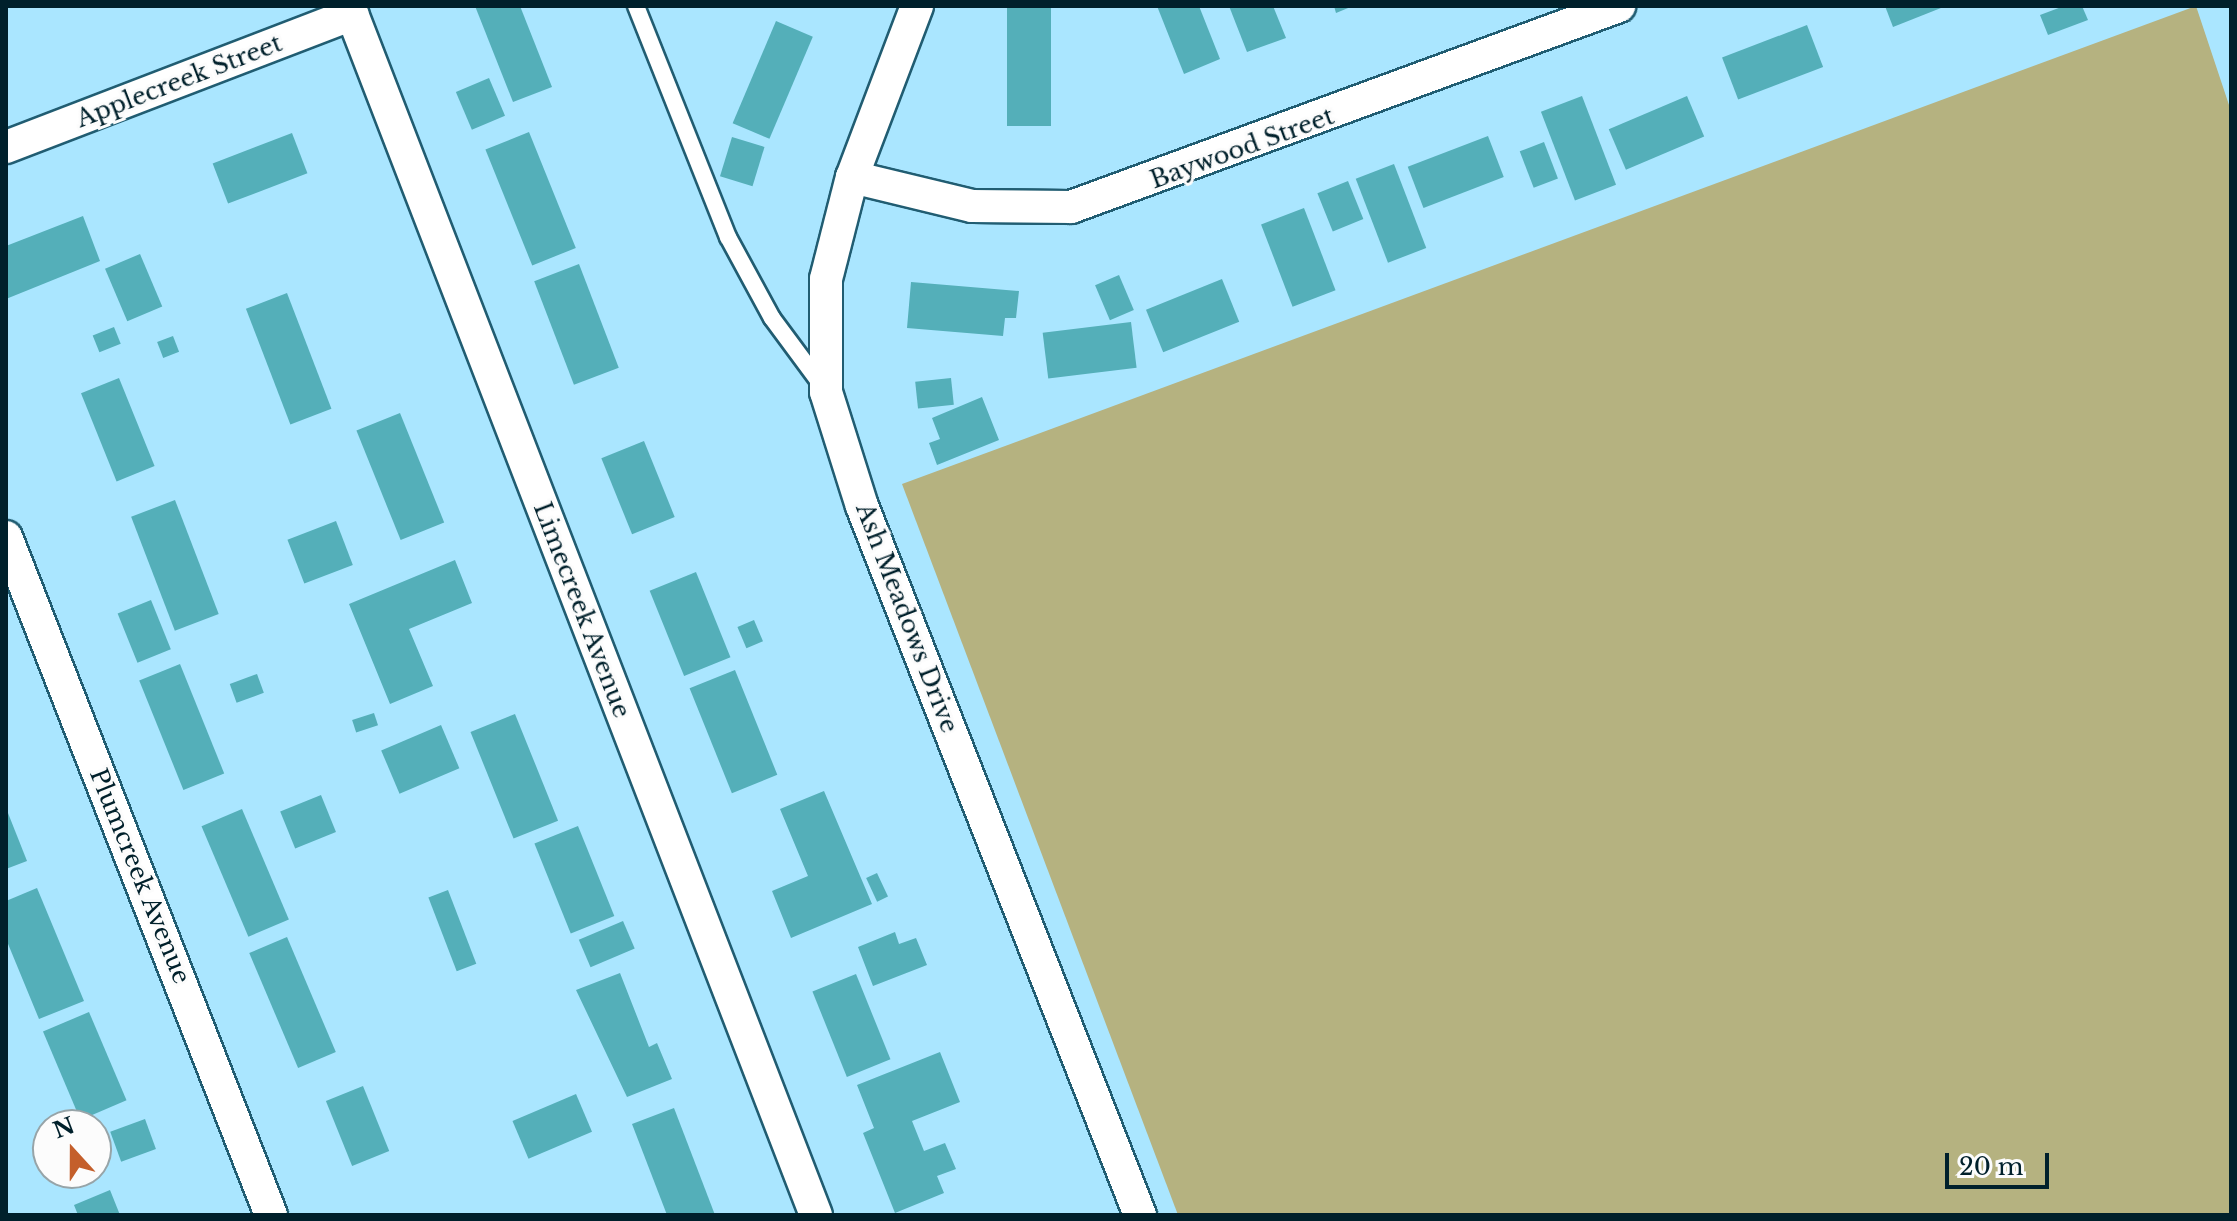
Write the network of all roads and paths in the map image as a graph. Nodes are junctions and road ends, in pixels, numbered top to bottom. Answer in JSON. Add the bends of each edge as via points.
{"nodes":[{"id":1,"x":636,"y":6,"type":"edge"},
{"id":2,"x":917,"y":6,"type":"edge"},
{"id":3,"x":1619,"y":6,"type":"edge"},
{"id":4,"x":350,"y":10,"type":"edge"},
{"id":5,"x":6,"y":147,"type":"edge"},
{"id":6,"x":852,"y":177,"type":"junction"},
{"id":7,"x":826,"y":392,"type":"junction"},
{"id":8,"x":6,"y":537,"type":"edge"},
{"id":9,"x":271,"y":1215,"type":"edge"},
{"id":10,"x":816,"y":1215,"type":"edge"},
{"id":11,"x":1140,"y":1215,"type":"edge"}],
"edges":[{"from":1,"to":7,"type":"lane","via":[[728,237],[772,318]]},
{"from":2,"to":6,"type":"street","name":"Ash Meadows Drive"},
{"from":3,"to":6,"type":"street","name":"Baywood Street","via":[[1071,207],[972,206]]},
{"from":4,"to":5,"type":"street","name":"Applecreek Street"},
{"from":4,"to":10,"type":"street","name":"Limecreek Avenue"},
{"from":6,"to":7,"type":"street","name":"Ash Meadows Drive","via":[[826,279]]},
{"from":7,"to":11,"type":"street","name":"Ash Meadows Drive","via":[[862,506]]},
{"from":8,"to":9,"type":"street","name":"Plumcreek Avenue"}]}
